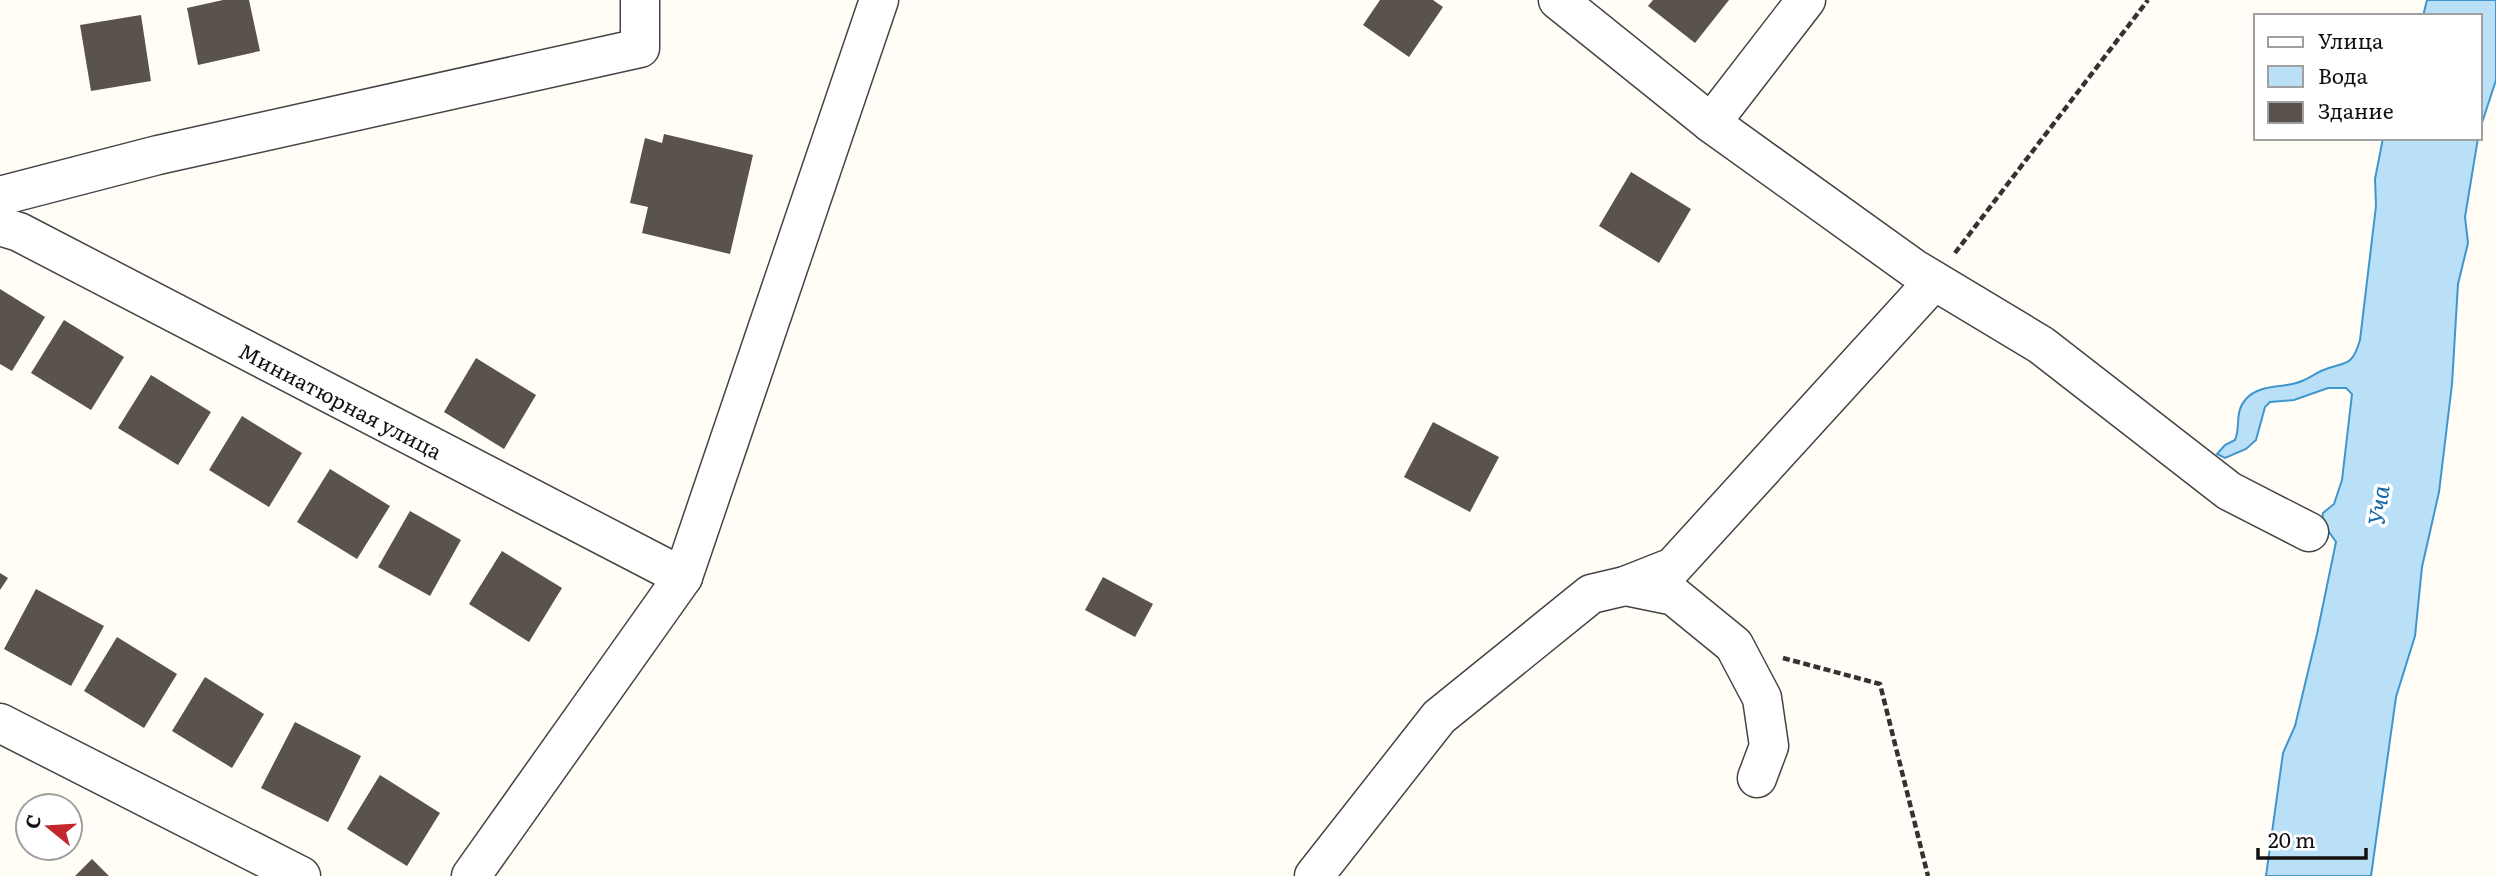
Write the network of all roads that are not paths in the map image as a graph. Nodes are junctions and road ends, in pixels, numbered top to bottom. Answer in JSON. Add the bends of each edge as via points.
{"nodes":[{"id":1,"x":640,"y":0,"type":"edge"},
{"id":2,"x":879,"y":0,"type":"edge"},
{"id":3,"x":1558,"y":0,"type":"edge"},
{"id":4,"x":1806,"y":0,"type":"edge"},
{"id":5,"x":1711,"y":123,"type":"junction"},
{"id":6,"x":0,"y":196,"type":"edge"},
{"id":7,"x":0,"y":226,"type":"edge"},
{"id":8,"x":1933,"y":282,"type":"junction"},
{"id":9,"x":2309,"y":532,"type":"dead end"},
{"id":10,"x":682,"y":578,"type":"junction"},
{"id":11,"x":1625,"y":586,"type":"junction"},
{"id":12,"x":0,"y":723,"type":"edge"},
{"id":13,"x":1757,"y":778,"type":"dead end"},
{"id":14,"x":301,"y":876,"type":"edge"},
{"id":15,"x":471,"y":876,"type":"edge"},
{"id":16,"x":1314,"y":876,"type":"edge"}],
"edges":[{"from":1,"to":6,"type":"street","via":[[640,48],[158,155]]},
{"from":2,"to":10,"type":"street"},
{"from":3,"to":5,"type":"street"},
{"from":4,"to":5,"type":"street"},
{"from":5,"to":8,"type":"street"},
{"from":7,"to":10,"type":"street","name":"Миниатюрная улица"},
{"from":8,"to":9,"type":"street","via":[[2041,345],[2229,491]]},
{"from":8,"to":11,"type":"street","via":[[1673,567]]},
{"from":10,"to":15,"type":"street"},
{"from":11,"to":13,"type":"street","via":[[1675,596],[1734,645],[1762,698],[1769,746]]},
{"from":11,"to":16,"type":"street","via":[[1591,593],[1439,717]]},
{"from":12,"to":14,"type":"street"}]}
